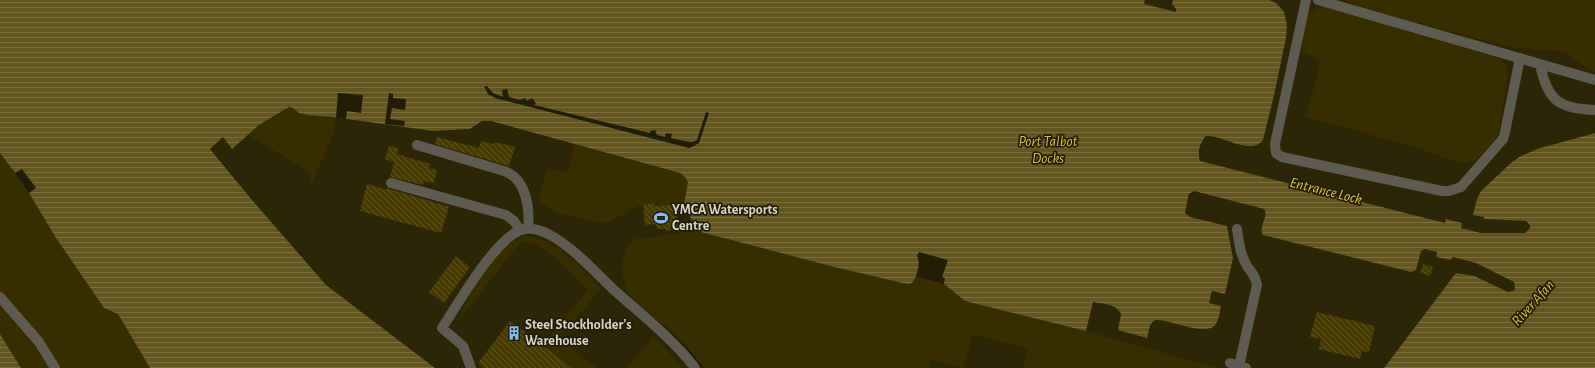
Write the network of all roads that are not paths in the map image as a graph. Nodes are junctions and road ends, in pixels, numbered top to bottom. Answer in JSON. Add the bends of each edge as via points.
{"nodes":[{"id":1,"x":1306,"y":0,"type":"edge"},
{"id":2,"x":1318,"y":0,"type":"edge"},
{"id":3,"x":1520,"y":58,"type":"junction"},
{"id":4,"x":1540,"y":64,"type":"junction"},
{"id":5,"x":1595,"y":80,"type":"edge"},
{"id":6,"x":1595,"y":110,"type":"edge"},
{"id":7,"x":417,"y":145,"type":"dead end"},
{"id":8,"x":391,"y":183,"type":"dead end"},
{"id":9,"x":524,"y":229,"type":"junction"},
{"id":10,"x":1237,"y":229,"type":"dead end"},
{"id":11,"x":0,"y":297,"type":"edge"},
{"id":12,"x":1238,"y":366,"type":"edge"},
{"id":13,"x":54,"y":368,"type":"edge"},
{"id":14,"x":471,"y":368,"type":"edge"},
{"id":15,"x":695,"y":368,"type":"edge"}],
"edges":[{"from":1,"to":3,"type":"lane","via":[[1275,144],[1276,153],[1282,157],[1442,191],[1461,187],[1503,139]]},
{"from":2,"to":3,"type":"lane"},
{"from":3,"to":4,"type":"lane"},
{"from":4,"to":5,"type":"lane"},
{"from":4,"to":6,"type":"lane","via":[[1547,88],[1560,104]]},
{"from":7,"to":9,"type":"lane","via":[[514,176],[521,183],[529,216]]},
{"from":8,"to":9,"type":"lane","via":[[506,215]]},
{"from":9,"to":14,"type":"lane","via":[[505,240],[494,251],[440,332],[463,346]]},
{"from":9,"to":15,"type":"lane","via":[[546,232],[567,246],[675,345]]},
{"from":10,"to":12,"type":"lane","via":[[1241,252],[1255,276],[1257,285]]},
{"from":11,"to":13,"type":"lane","via":[[36,339]]}]}
